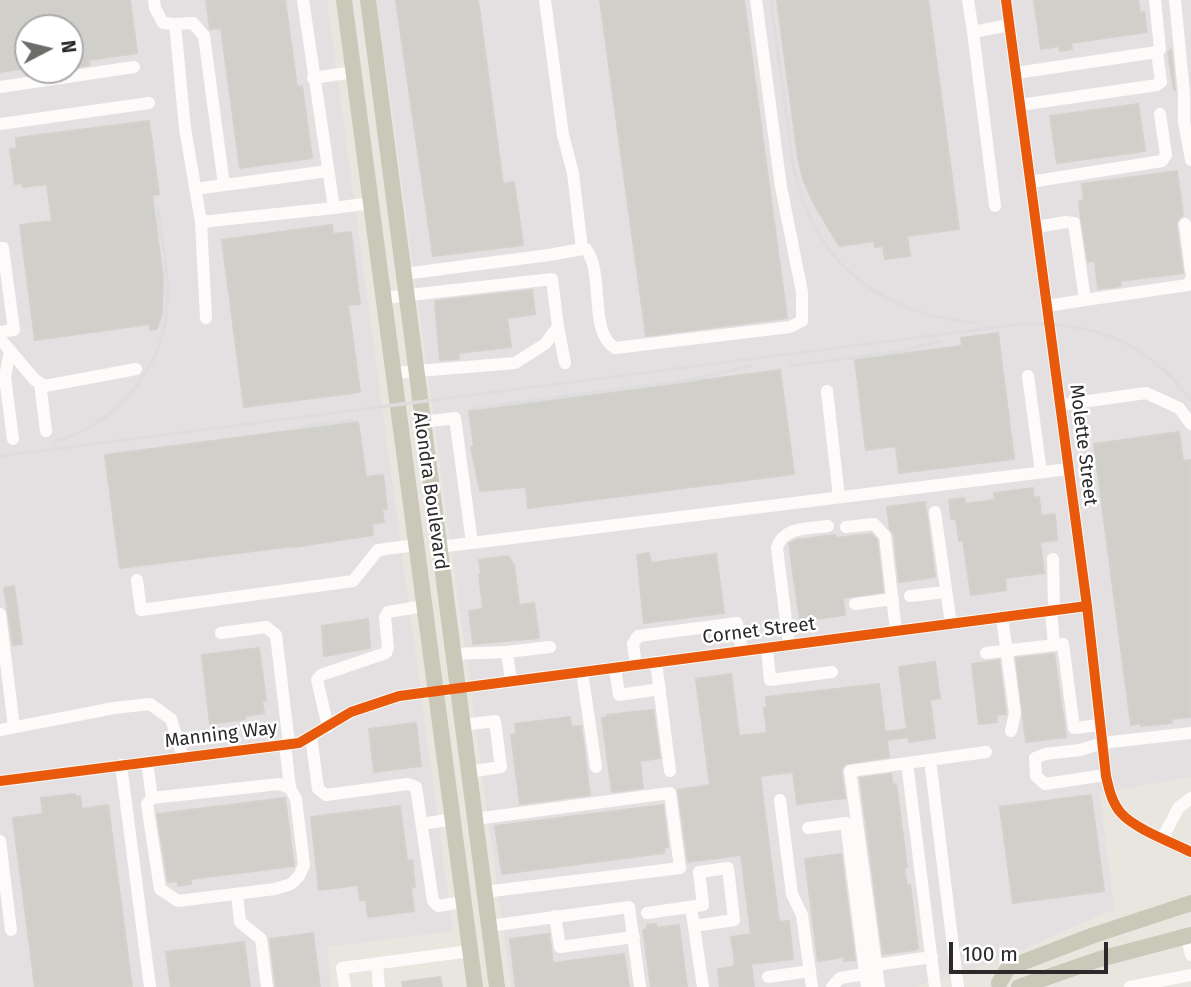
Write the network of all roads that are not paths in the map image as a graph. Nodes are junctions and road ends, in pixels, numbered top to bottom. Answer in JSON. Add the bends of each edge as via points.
{"nodes":[{"id":1,"x":154,"y":0,"type":"edge"},
{"id":2,"x":303,"y":0,"type":"edge"},
{"id":3,"x":344,"y":0,"type":"edge"},
{"id":4,"x":368,"y":0,"type":"edge"},
{"id":5,"x":545,"y":0,"type":"edge"},
{"id":6,"x":756,"y":0,"type":"edge"},
{"id":7,"x":968,"y":0,"type":"edge"},
{"id":8,"x":1006,"y":0,"type":"edge"},
{"id":9,"x":1155,"y":0,"type":"edge"},
{"id":10,"x":1175,"y":0,"type":"edge"},
{"id":11,"x":174,"y":24,"type":"junction"},
{"id":12,"x":1009,"y":25,"type":"junction"},
{"id":13,"x":972,"y":32,"type":"junction"},
{"id":14,"x":1157,"y":52,"type":"junction"},
{"id":15,"x":134,"y":67,"type":"dead end"},
{"id":16,"x":353,"y":72,"type":"junction"},
{"id":17,"x":1016,"y":73,"type":"junction"},
{"id":18,"x":313,"y":78,"type":"junction"},
{"id":19,"x":0,"y":87,"type":"edge"},
{"id":20,"x":149,"y":103,"type":"dead end"},
{"id":21,"x":1020,"y":105,"type":"junction"},
{"id":22,"x":1160,"y":114,"type":"dead end"},
{"id":23,"x":0,"y":124,"type":"edge"},
{"id":24,"x":1191,"y":160,"type":"edge"},
{"id":25,"x":328,"y":171,"type":"junction"},
{"id":26,"x":1030,"y":182,"type":"junction"},
{"id":27,"x":223,"y":185,"type":"junction"},
{"id":28,"x":195,"y":189,"type":"junction"},
{"id":29,"x":371,"y":203,"type":"junction"},
{"id":30,"x":995,"y":206,"type":"dead end"},
{"id":31,"x":334,"y":208,"type":"junction"},
{"id":32,"x":201,"y":222,"type":"junction"},
{"id":33,"x":1185,"y":223,"type":"dead end"},
{"id":34,"x":1036,"y":227,"type":"junction"},
{"id":35,"x":0,"y":248,"type":"edge"},
{"id":36,"x":578,"y":250,"type":"junction"},
{"id":37,"x":1191,"y":271,"type":"edge"},
{"id":38,"x":404,"y":274,"type":"junction"},
{"id":39,"x":380,"y":276,"type":"junction"},
{"id":40,"x":1191,"y":279,"type":"edge"},
{"id":41,"x":406,"y":295,"type":"junction"},
{"id":42,"x":383,"y":298,"type":"junction"},
{"id":43,"x":1084,"y":300,"type":"junction"},
{"id":44,"x":1047,"y":306,"type":"junction"},
{"id":45,"x":206,"y":318,"type":"dead end"},
{"id":46,"x":558,"y":327,"type":"junction"},
{"id":47,"x":0,"y":332,"type":"edge"},
{"id":48,"x":0,"y":339,"type":"edge"},
{"id":49,"x":10,"y":351,"type":"junction"},
{"id":50,"x":565,"y":363,"type":"dead end"},
{"id":51,"x":136,"y":369,"type":"dead end"},
{"id":52,"x":394,"y":373,"type":"junction"},
{"id":53,"x":417,"y":373,"type":"junction"},
{"id":54,"x":1028,"y":376,"type":"dead end"},
{"id":55,"x":40,"y":383,"type":"junction"},
{"id":56,"x":827,"y":391,"type":"dead end"},
{"id":57,"x":1060,"y":405,"type":"junction"},
{"id":58,"x":423,"y":422,"type":"junction"},
{"id":59,"x":1191,"y":424,"type":"edge"},
{"id":60,"x":46,"y":431,"type":"dead end"},
{"id":61,"x":13,"y":439,"type":"dead end"},
{"id":62,"x":1068,"y":469,"type":"junction"},
{"id":63,"x":1041,"y":472,"type":"junction"},
{"id":64,"x":839,"y":497,"type":"junction"},
{"id":65,"x":935,"y":512,"type":"dead end"},
{"id":66,"x":828,"y":526,"type":"dead end"},
{"id":67,"x":846,"y":527,"type":"dead end"},
{"id":68,"x":472,"y":543,"type":"junction"},
{"id":69,"x":416,"y":545,"type":"junction"},
{"id":70,"x":439,"y":547,"type":"junction"},
{"id":71,"x":1053,"y":559,"type":"dead end"},
{"id":72,"x":137,"y":580,"type":"dead end"},
{"id":73,"x":945,"y":592,"type":"junction"},
{"id":74,"x":910,"y":596,"type":"dead end"},
{"id":75,"x":893,"y":599,"type":"junction"},
{"id":76,"x":855,"y":604,"type":"dead end"},
{"id":77,"x":424,"y":606,"type":"junction"},
{"id":78,"x":1087,"y":606,"type":"junction"},
{"id":79,"x":1053,"y":611,"type":"junction"},
{"id":80,"x":0,"y":614,"type":"edge"},
{"id":81,"x":1002,"y":617,"type":"junction"},
{"id":82,"x":951,"y":624,"type":"junction"},
{"id":83,"x":897,"y":631,"type":"junction"},
{"id":84,"x":221,"y":634,"type":"dead end"},
{"id":85,"x":789,"y":645,"type":"junction"},
{"id":86,"x":1054,"y":645,"type":"junction"},
{"id":87,"x":550,"y":648,"type":"dead end"},
{"id":88,"x":767,"y":648,"type":"junction"},
{"id":89,"x":742,"y":651,"type":"junction"},
{"id":90,"x":1006,"y":651,"type":"junction"},
{"id":91,"x":508,"y":652,"type":"junction"},
{"id":92,"x":986,"y":653,"type":"dead end"},
{"id":93,"x":453,"y":654,"type":"junction"},
{"id":94,"x":656,"y":662,"type":"junction"},
{"id":95,"x":636,"y":665,"type":"junction"},
{"id":96,"x":615,"y":668,"type":"junction"},
{"id":97,"x":582,"y":672,"type":"junction"},
{"id":98,"x":832,"y":672,"type":"dead end"},
{"id":99,"x":511,"y":681,"type":"junction"},
{"id":100,"x":458,"y":688,"type":"junction"},
{"id":101,"x":660,"y":689,"type":"junction"},
{"id":102,"x":436,"y":691,"type":"junction"},
{"id":103,"x":463,"y":725,"type":"junction"},
{"id":104,"x":1100,"y":725,"type":"junction"},
{"id":105,"x":14,"y":727,"type":"junction"},
{"id":106,"x":328,"y":727,"type":"junction"},
{"id":107,"x":0,"y":730,"type":"edge"},
{"id":108,"x":1011,"y":731,"type":"dead end"},
{"id":109,"x":1191,"y":733,"type":"edge"},
{"id":110,"x":311,"y":736,"type":"junction"},
{"id":111,"x":1102,"y":743,"type":"junction"},
{"id":112,"x":287,"y":744,"type":"junction"},
{"id":113,"x":986,"y":752,"type":"dead end"},
{"id":114,"x":183,"y":757,"type":"junction"},
{"id":115,"x":930,"y":760,"type":"junction"},
{"id":116,"x":147,"y":762,"type":"junction"},
{"id":117,"x":907,"y":762,"type":"junction"},
{"id":118,"x":121,"y":765,"type":"junction"},
{"id":119,"x":596,"y":767,"type":"dead end"},
{"id":120,"x":670,"y":771,"type":"dead end"},
{"id":121,"x":469,"y":772,"type":"junction"},
{"id":122,"x":1105,"y":775,"type":"junction"},
{"id":123,"x":0,"y":780,"type":"edge"},
{"id":124,"x":290,"y":788,"type":"junction"},
{"id":125,"x":152,"y":798,"type":"junction"},
{"id":126,"x":1191,"y":798,"type":"edge"},
{"id":127,"x":780,"y":800,"type":"dead end"},
{"id":128,"x":453,"y":819,"type":"junction"},
{"id":129,"x":475,"y":819,"type":"junction"},
{"id":130,"x":422,"y":824,"type":"junction"},
{"id":131,"x":808,"y":828,"type":"dead end"},
{"id":132,"x":1163,"y":838,"type":"junction"},
{"id":133,"x":0,"y":841,"type":"edge"},
{"id":134,"x":1191,"y":852,"type":"edge"},
{"id":135,"x":484,"y":892,"type":"junction"},
{"id":136,"x":237,"y":894,"type":"junction"},
{"id":137,"x":464,"y":902,"type":"junction"},
{"id":138,"x":1191,"y":903,"type":"edge"},
{"id":139,"x":691,"y":907,"type":"junction"},
{"id":140,"x":648,"y":913,"type":"dead end"},
{"id":141,"x":555,"y":916,"type":"junction"},
{"id":142,"x":489,"y":926,"type":"junction"},
{"id":143,"x":694,"y":926,"type":"junction"},
{"id":144,"x":11,"y":930,"type":"dead end"},
{"id":145,"x":1191,"y":936,"type":"edge"},
{"id":146,"x":634,"y":937,"type":"junction"},
{"id":147,"x":470,"y":951,"type":"junction"},
{"id":148,"x":1191,"y":955,"type":"edge"},
{"id":149,"x":932,"y":957,"type":"junction"},
{"id":150,"x":377,"y":964,"type":"junction"},
{"id":151,"x":876,"y":965,"type":"junction"},
{"id":152,"x":810,"y":971,"type":"junction"},
{"id":153,"x":1191,"y":975,"type":"edge"},
{"id":154,"x":768,"y":977,"type":"dead end"},
{"id":155,"x":866,"y":981,"type":"edge"},
{"id":156,"x":999,"y":986,"type":"edge"},
{"id":157,"x":150,"y":987,"type":"edge"},
{"id":158,"x":267,"y":987,"type":"edge"},
{"id":159,"x":345,"y":987,"type":"edge"},
{"id":160,"x":379,"y":987,"type":"edge"},
{"id":161,"x":475,"y":987,"type":"edge"},
{"id":162,"x":497,"y":987,"type":"edge"},
{"id":163,"x":640,"y":987,"type":"edge"},
{"id":164,"x":703,"y":987,"type":"edge"},
{"id":165,"x":812,"y":987,"type":"edge"},
{"id":166,"x":832,"y":987,"type":"edge"},
{"id":167,"x":878,"y":987,"type":"edge"},
{"id":168,"x":936,"y":987,"type":"edge"},
{"id":169,"x":958,"y":987,"type":"edge"},
{"id":170,"x":1019,"y":987,"type":"edge"},
{"id":171,"x":1130,"y":987,"type":"edge"}],
"edges":[{"from":1,"to":11,"type":"street","via":[[163,23]]},
{"from":2,"to":18,"type":"street"},
{"from":3,"to":16,"type":"main road","name":"Alondra Boulevard"},
{"from":4,"to":38,"type":"main road","name":"Alondra Boulevard"},
{"from":5,"to":36,"type":"street","via":[[573,173]]},
{"from":6,"to":36,"type":"street","via":[[781,187],[802,292],[802,321],[790,327],[615,348],[605,337],[599,318],[593,260],[586,249]]},
{"from":7,"to":13,"type":"street"},
{"from":8,"to":12,"type":"street","name":"Molette Street"},
{"from":9,"to":14,"type":"street"},
{"from":10,"to":24,"type":"street"},
{"from":11,"to":27,"type":"street","via":[[193,23],[204,36]]},
{"from":11,"to":28,"type":"street"},
{"from":12,"to":13,"type":"street"},
{"from":12,"to":17,"type":"street","name":"Molette Street"},
{"from":13,"to":30,"type":"street"},
{"from":14,"to":17,"type":"street"},
{"from":14,"to":21,"type":"street","via":[[1161,82],[1157,85]]},
{"from":15,"to":19,"type":"street"},
{"from":16,"to":18,"type":"street"},
{"from":16,"to":29,"type":"main road","name":"Alondra Boulevard"},
{"from":17,"to":21,"type":"street","name":"Molette Street"},
{"from":18,"to":25,"type":"street"},
{"from":20,"to":23,"type":"street"},
{"from":21,"to":26,"type":"street","name":"Molette Street"},
{"from":22,"to":26,"type":"street","via":[[1166,155],[1162,161]]},
{"from":25,"to":27,"type":"street"},
{"from":25,"to":31,"type":"street"},
{"from":26,"to":34,"type":"street","name":"Molette Street"},
{"from":27,"to":28,"type":"street"},
{"from":28,"to":32,"type":"street"},
{"from":29,"to":31,"type":"street"},
{"from":29,"to":39,"type":"main road","name":"Alondra Boulevard"},
{"from":31,"to":32,"type":"street"},
{"from":32,"to":45,"type":"street"},
{"from":33,"to":37,"type":"street"},
{"from":34,"to":43,"type":"street","via":[[1073,223]]},
{"from":34,"to":44,"type":"street","name":"Molette Street"},
{"from":35,"to":47,"type":"street","via":[[14,330]]},
{"from":36,"to":38,"type":"street"},
{"from":38,"to":39,"type":"main road"},
{"from":38,"to":41,"type":"main road","name":"Alondra Boulevard"},
{"from":39,"to":42,"type":"main road","name":"Alondra Boulevard"},
{"from":40,"to":43,"type":"street","via":[[1188,285]]},
{"from":41,"to":42,"type":"street"},
{"from":41,"to":46,"type":"street","via":[[552,279]]},
{"from":41,"to":53,"type":"main road","name":"Alondra Boulevard"},
{"from":42,"to":52,"type":"main road","name":"Alondra Boulevard"},
{"from":43,"to":44,"type":"street"},
{"from":44,"to":57,"type":"street","name":"Molette Street"},
{"from":46,"to":50,"type":"street"},
{"from":46,"to":53,"type":"street","via":[[545,344],[515,363]]},
{"from":48,"to":49,"type":"street"},
{"from":49,"to":55,"type":"street"},
{"from":49,"to":61,"type":"street","via":[[5,377]]},
{"from":51,"to":55,"type":"street","via":[[45,386]]},
{"from":52,"to":53,"type":"street"},
{"from":52,"to":69,"type":"main road","name":"Alondra Boulevard"},
{"from":53,"to":58,"type":"main road","name":"Alondra Boulevard"},
{"from":54,"to":63,"type":"street"},
{"from":55,"to":60,"type":"street"},
{"from":56,"to":64,"type":"street"},
{"from":57,"to":59,"type":"street","via":[[1146,393],[1179,408]]},
{"from":57,"to":62,"type":"street","name":"Molette Street"},
{"from":58,"to":68,"type":"street","via":[[455,418]]},
{"from":58,"to":70,"type":"main road","name":"Alondra Boulevard"},
{"from":62,"to":63,"type":"street"},
{"from":62,"to":78,"type":"street","name":"Molette Street"},
{"from":63,"to":64,"type":"street"},
{"from":64,"to":68,"type":"street"},
{"from":65,"to":73,"type":"street"},
{"from":66,"to":85,"type":"street","via":[[795,530],[779,540]]},
{"from":67,"to":75,"type":"street","via":[[874,524],[885,536]]},
{"from":68,"to":70,"type":"street"},
{"from":69,"to":72,"type":"street","via":[[378,550],[353,581],[141,610]]},
{"from":69,"to":77,"type":"main road","name":"Alondra Boulevard"},
{"from":70,"to":93,"type":"main road","name":"Alondra Boulevard"},
{"from":71,"to":79,"type":"street"},
{"from":73,"to":74,"type":"street"},
{"from":73,"to":82,"type":"street"},
{"from":75,"to":76,"type":"street"},
{"from":75,"to":83,"type":"street"},
{"from":77,"to":102,"type":"main road","name":"Alondra Boulevard"},
{"from":77,"to":106,"type":"street","via":[[388,612],[386,653],[321,674],[317,680]]},
{"from":78,"to":79,"type":"street","name":"Cornet Street"},
{"from":78,"to":104,"type":"street","name":"Molette Street"},
{"from":79,"to":81,"type":"street","name":"Cornet Street"},
{"from":79,"to":86,"type":"street"},
{"from":80,"to":105,"type":"street"},
{"from":81,"to":82,"type":"street","name":"Cornet Street"},
{"from":81,"to":90,"type":"street"},
{"from":82,"to":83,"type":"street","name":"Cornet Street"},
{"from":83,"to":85,"type":"street","name":"Cornet Street"},
{"from":84,"to":112,"type":"street","via":[[265,627],[276,635]]},
{"from":85,"to":88,"type":"street","name":"Cornet Street"},
{"from":86,"to":90,"type":"street"},
{"from":86,"to":104,"type":"street","via":[[1063,644],[1074,728]]},
{"from":87,"to":91,"type":"street"},
{"from":88,"to":89,"type":"street","name":"Cornet Street"},
{"from":88,"to":98,"type":"street","via":[[770,680]]},
{"from":89,"to":94,"type":"street","name":"Cornet Street"},
{"from":89,"to":95,"type":"street","via":[[737,623],[638,636],[633,644]]},
{"from":90,"to":92,"type":"street"},
{"from":90,"to":108,"type":"street","via":[[1015,713]]},
{"from":91,"to":93,"type":"street"},
{"from":91,"to":99,"type":"street"},
{"from":93,"to":100,"type":"main road","name":"Alondra Boulevard"},
{"from":94,"to":95,"type":"street","name":"Cornet Street"},
{"from":94,"to":101,"type":"street"},
{"from":95,"to":96,"type":"street","name":"Cornet Street"},
{"from":96,"to":97,"type":"street","name":"Cornet Street"},
{"from":96,"to":101,"type":"street","via":[[619,695]]},
{"from":97,"to":99,"type":"street","name":"Cornet Street"},
{"from":97,"to":119,"type":"street"},
{"from":99,"to":100,"type":"street","name":"Cornet Street"},
{"from":100,"to":102,"type":"street","name":"Cornet Street"},
{"from":100,"to":103,"type":"main road","name":"Alondra Boulevard"},
{"from":101,"to":120,"type":"street"},
{"from":102,"to":106,"type":"street","name":"Manning Way","via":[[378,701]]},
{"from":102,"to":128,"type":"main road","name":"Alondra Boulevard"},
{"from":103,"to":121,"type":"main road","name":"Alondra Boulevard"},
{"from":103,"to":121,"type":"street","via":[[495,721],[501,767]]},
{"from":104,"to":111,"type":"street","name":"Molette Street"},
{"from":105,"to":107,"type":"street"},
{"from":105,"to":114,"type":"street","via":[[150,704],[171,719]]},
{"from":106,"to":110,"type":"street","name":"Manning Way"},
{"from":109,"to":111,"type":"street"},
{"from":110,"to":112,"type":"street","name":"Manning Way"},
{"from":110,"to":130,"type":"street","via":[[321,793],[413,784],[418,790]]},
{"from":111,"to":122,"type":"street","name":"Molette Street"},
{"from":111,"to":122,"type":"street","via":[[1035,758],[1036,776],[1045,784]]},
{"from":112,"to":114,"type":"street","name":"Manning Way"},
{"from":112,"to":124,"type":"street"},
{"from":113,"to":115,"type":"street"},
{"from":114,"to":116,"type":"street","name":"Manning Way"},
{"from":115,"to":117,"type":"street"},
{"from":115,"to":169,"type":"street"},
{"from":116,"to":118,"type":"street","name":"Manning Way"},
{"from":116,"to":125,"type":"street"},
{"from":117,"to":149,"type":"street"},
{"from":117,"to":151,"type":"street","via":[[850,772]]},
{"from":118,"to":123,"type":"street","name":"Manning Way"},
{"from":118,"to":157,"type":"street"},
{"from":121,"to":129,"type":"main road","name":"Alondra Boulevard"},
{"from":122,"to":132,"type":"street","name":"Molette Street","via":[[1121,813]]},
{"from":124,"to":125,"type":"street","via":[[279,783]]},
{"from":124,"to":136,"type":"street","via":[[296,799],[304,865],[299,876],[291,884]]},
{"from":125,"to":136,"type":"street","via":[[147,804],[160,889],[178,901]]},
{"from":126,"to":132,"type":"street","via":[[1179,807]]},
{"from":127,"to":152,"type":"street","via":[[792,894],[802,915]]},
{"from":128,"to":130,"type":"street"},
{"from":128,"to":137,"type":"main road","name":"Alondra Boulevard"},
{"from":129,"to":135,"type":"main road","name":"Alondra Boulevard"},
{"from":129,"to":135,"type":"street","via":[[670,793],[680,868]]},
{"from":130,"to":137,"type":"street","via":[[435,905]]},
{"from":131,"to":155,"type":"street","via":[[846,823]]},
{"from":132,"to":134,"type":"street","name":"Molette Street"},
{"from":133,"to":144,"type":"street"},
{"from":135,"to":142,"type":"main road","name":"Alondra Boulevard"},
{"from":136,"to":158,"type":"street","via":[[240,922],[261,939]]},
{"from":137,"to":147,"type":"main road","name":"Alondra Boulevard"},
{"from":138,"to":156,"type":"main road","via":[[1008,968]]},
{"from":139,"to":140,"type":"street"},
{"from":139,"to":143,"type":"street"},
{"from":139,"to":143,"type":"street","via":[[703,905],[699,872],[728,868],[734,920]]},
{"from":141,"to":142,"type":"street"},
{"from":141,"to":146,"type":"street","via":[[629,907]]},
{"from":141,"to":146,"type":"street","via":[[560,947]]},
{"from":142,"to":162,"type":"main road","name":"Alondra Boulevard"},
{"from":143,"to":164,"type":"street"},
{"from":145,"to":148,"type":"street"},
{"from":145,"to":170,"type":"main road","via":[[1100,959]]},
{"from":146,"to":163,"type":"street"},
{"from":147,"to":150,"type":"street"},
{"from":147,"to":161,"type":"main road","name":"Alondra Boulevard"},
{"from":149,"to":151,"type":"street"},
{"from":149,"to":168,"type":"street"},
{"from":150,"to":159,"type":"street","via":[[342,968]]},
{"from":150,"to":160,"type":"street"},
{"from":151,"to":167,"type":"street"},
{"from":152,"to":154,"type":"street"},
{"from":152,"to":165,"type":"street"},
{"from":153,"to":171,"type":"street"},
{"from":155,"to":166,"type":"street","via":[[840,978]]}]}
